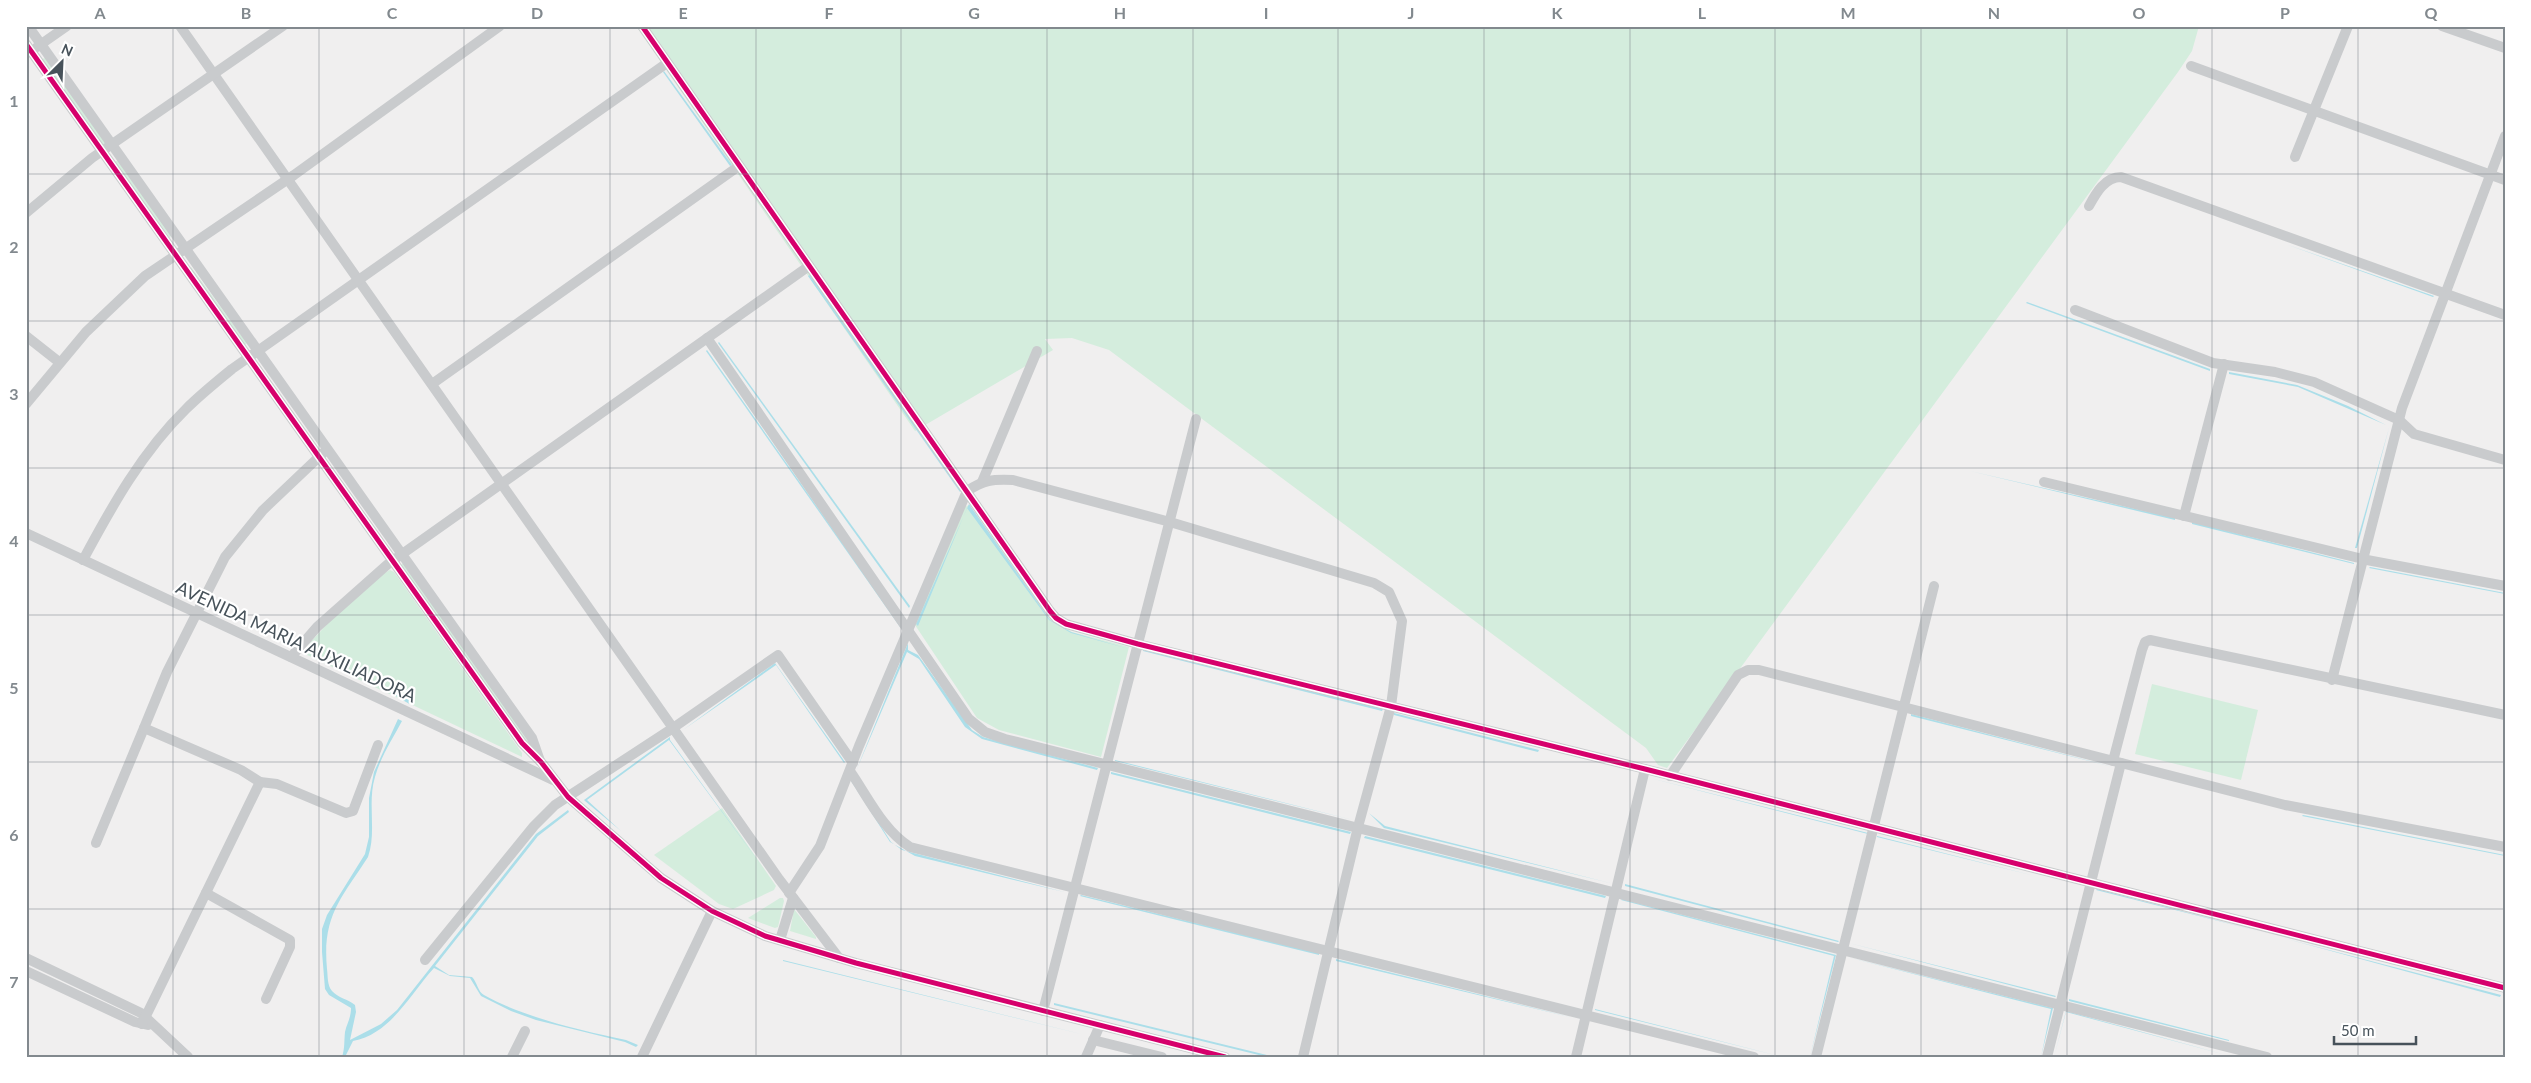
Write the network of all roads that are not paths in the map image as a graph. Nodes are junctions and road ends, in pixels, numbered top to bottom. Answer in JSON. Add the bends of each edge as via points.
{"nodes":[{"id":1,"x":28,"y":26,"type":"edge"},
{"id":2,"x":67,"y":26,"type":"edge"},
{"id":3,"x":180,"y":26,"type":"edge"},
{"id":4,"x":283,"y":26,"type":"edge"},
{"id":5,"x":500,"y":26,"type":"edge"},
{"id":6,"x":642,"y":26,"type":"edge"},
{"id":7,"x":2348,"y":26,"type":"edge"},
{"id":8,"x":2442,"y":26,"type":"edge"},
{"id":9,"x":41,"y":45,"type":"junction"},
{"id":10,"x":2505,"y":48,"type":"edge"},
{"id":11,"x":28,"y":50,"type":"edge"},
{"id":12,"x":667,"y":63,"type":"junction"},
{"id":13,"x":2191,"y":66,"type":"dead end"},
{"id":14,"x":214,"y":74,"type":"junction"},
{"id":15,"x":2315,"y":112,"type":"junction"},
{"id":16,"x":2505,"y":136,"type":"edge"},
{"id":17,"x":112,"y":145,"type":"junction"},
{"id":18,"x":102,"y":151,"type":"junction"},
{"id":19,"x":2295,"y":157,"type":"dead end"},
{"id":20,"x":739,"y":166,"type":"junction"},
{"id":21,"x":2490,"y":174,"type":"junction"},
{"id":22,"x":288,"y":179,"type":"junction"},
{"id":23,"x":2505,"y":180,"type":"edge"},
{"id":24,"x":2089,"y":206,"type":"dead end"},
{"id":25,"x":26,"y":213,"type":"edge"},
{"id":26,"x":185,"y":248,"type":"junction"},
{"id":27,"x":176,"y":255,"type":"junction"},
{"id":28,"x":809,"y":266,"type":"junction"},
{"id":29,"x":358,"y":280,"type":"junction"},
{"id":30,"x":2446,"y":294,"type":"junction"},
{"id":31,"x":2075,"y":310,"type":"dead end"},
{"id":32,"x":2505,"y":315,"type":"edge"},
{"id":33,"x":26,"y":336,"type":"edge"},
{"id":34,"x":707,"y":338,"type":"junction"},
{"id":35,"x":258,"y":350,"type":"junction"},
{"id":36,"x":1037,"y":351,"type":"dead end"},
{"id":37,"x":248,"y":357,"type":"junction"},
{"id":38,"x":59,"y":362,"type":"junction"},
{"id":39,"x":2224,"y":364,"type":"junction"},
{"id":40,"x":432,"y":384,"type":"junction"},
{"id":41,"x":26,"y":404,"type":"edge"},
{"id":42,"x":1196,"y":419,"type":"dead end"},
{"id":43,"x":2399,"y":420,"type":"junction"},
{"id":44,"x":327,"y":449,"type":"junction"},
{"id":45,"x":319,"y":457,"type":"junction"},
{"id":46,"x":2505,"y":460,"type":"edge"},
{"id":47,"x":982,"y":482,"type":"junction"},
{"id":48,"x":2044,"y":482,"type":"dead end"},
{"id":49,"x":502,"y":484,"type":"junction"},
{"id":50,"x":967,"y":491,"type":"junction"},
{"id":51,"x":2184,"y":516,"type":"junction"},
{"id":52,"x":1170,"y":522,"type":"junction"},
{"id":53,"x":26,"y":533,"type":"edge"},
{"id":54,"x":402,"y":554,"type":"junction"},
{"id":55,"x":2363,"y":559,"type":"junction"},
{"id":56,"x":84,"y":560,"type":"junction"},
{"id":57,"x":392,"y":561,"type":"junction"},
{"id":58,"x":1934,"y":586,"type":"dead end"},
{"id":59,"x":2505,"y":586,"type":"edge"},
{"id":60,"x":196,"y":612,"type":"junction"},
{"id":61,"x":908,"y":630,"type":"junction"},
{"id":62,"x":1138,"y":644,"type":"junction"},
{"id":63,"x":291,"y":657,"type":"junction"},
{"id":64,"x":2332,"y":680,"type":"junction"},
{"id":65,"x":1390,"y":706,"type":"junction"},
{"id":66,"x":1905,"y":707,"type":"junction"},
{"id":67,"x":2505,"y":715,"type":"edge"},
{"id":68,"x":144,"y":728,"type":"junction"},
{"id":69,"x":673,"y":728,"type":"junction"},
{"id":70,"x":378,"y":745,"type":"dead end"},
{"id":71,"x":541,"y":762,"type":"junction"},
{"id":72,"x":2117,"y":762,"type":"junction"},
{"id":73,"x":1107,"y":764,"type":"junction"},
{"id":74,"x":852,"y":767,"type":"junction"},
{"id":75,"x":1645,"y":769,"type":"junction"},
{"id":76,"x":1670,"y":776,"type":"junction"},
{"id":77,"x":553,"y":780,"type":"junction"},
{"id":78,"x":260,"y":782,"type":"junction"},
{"id":79,"x":568,"y":797,"type":"junction"},
{"id":80,"x":1358,"y":827,"type":"junction"},
{"id":81,"x":1874,"y":828,"type":"junction"},
{"id":82,"x":96,"y":843,"type":"dead end"},
{"id":83,"x":2505,"y":848,"type":"edge"},
{"id":84,"x":2091,"y":883,"type":"junction"},
{"id":85,"x":1075,"y":889,"type":"junction"},
{"id":86,"x":1616,"y":892,"type":"junction"},
{"id":87,"x":206,"y":893,"type":"junction"},
{"id":88,"x":791,"y":895,"type":"junction"},
{"id":89,"x":712,"y":912,"type":"junction"},
{"id":90,"x":780,"y":940,"type":"junction"},
{"id":91,"x":1843,"y":950,"type":"junction"},
{"id":92,"x":1328,"y":952,"type":"junction"},
{"id":93,"x":26,"y":958,"type":"edge"},
{"id":94,"x":839,"y":958,"type":"junction"},
{"id":95,"x":425,"y":960,"type":"dead end"},
{"id":96,"x":26,"y":971,"type":"edge"},
{"id":97,"x":2505,"y":988,"type":"edge"},
{"id":98,"x":266,"y":999,"type":"dead end"},
{"id":99,"x":2060,"y":1004,"type":"junction"},
{"id":100,"x":1044,"y":1011,"type":"junction"},
{"id":101,"x":1586,"y":1014,"type":"junction"},
{"id":102,"x":144,"y":1020,"type":"junction"},
{"id":103,"x":1100,"y":1025,"type":"junction"},
{"id":104,"x":525,"y":1031,"type":"dead end"},
{"id":105,"x":1093,"y":1040,"type":"junction"},
{"id":106,"x":1222,"y":1056,"type":"edge"},
{"id":107,"x":188,"y":1057,"type":"edge"},
{"id":108,"x":512,"y":1057,"type":"edge"},
{"id":109,"x":642,"y":1057,"type":"edge"},
{"id":110,"x":1086,"y":1057,"type":"edge"},
{"id":111,"x":1162,"y":1057,"type":"edge"},
{"id":112,"x":1303,"y":1057,"type":"edge"},
{"id":113,"x":1576,"y":1057,"type":"edge"},
{"id":114,"x":1754,"y":1057,"type":"edge"},
{"id":115,"x":1816,"y":1057,"type":"edge"},
{"id":116,"x":2047,"y":1057,"type":"edge"},
{"id":117,"x":2267,"y":1057,"type":"edge"}],
"edges":[{"from":1,"to":9,"type":"street"},
{"from":2,"to":9,"type":"street"},
{"from":3,"to":14,"type":"street"},
{"from":4,"to":14,"type":"street"},
{"from":5,"to":22,"type":"street"},
{"from":6,"to":12,"type":"street"},
{"from":7,"to":15,"type":"street"},
{"from":8,"to":10,"type":"street"},
{"from":9,"to":11,"type":"street"},
{"from":9,"to":17,"type":"street"},
{"from":11,"to":18,"type":"street"},
{"from":12,"to":20,"type":"street"},
{"from":12,"to":29,"type":"street"},
{"from":13,"to":15,"type":"street"},
{"from":14,"to":17,"type":"street"},
{"from":14,"to":22,"type":"street"},
{"from":15,"to":19,"type":"street"},
{"from":15,"to":21,"type":"street"},
{"from":16,"to":21,"type":"street"},
{"from":17,"to":18,"type":"street"},
{"from":17,"to":26,"type":"street"},
{"from":18,"to":25,"type":"street"},
{"from":18,"to":27,"type":"street"},
{"from":20,"to":28,"type":"street"},
{"from":20,"to":40,"type":"street"},
{"from":21,"to":23,"type":"street"},
{"from":21,"to":30,"type":"street"},
{"from":22,"to":26,"type":"street"},
{"from":22,"to":29,"type":"street"},
{"from":24,"to":30,"type":"street","via":[[2099,189],[2111,179],[2121,177]]},
{"from":26,"to":27,"type":"street"},
{"from":26,"to":35,"type":"street"},
{"from":27,"to":37,"type":"street"},
{"from":27,"to":38,"type":"street","via":[[144,276],[115,302]]},
{"from":28,"to":34,"type":"street"},
{"from":28,"to":50,"type":"street"},
{"from":29,"to":35,"type":"street"},
{"from":29,"to":40,"type":"street"},
{"from":30,"to":32,"type":"street"},
{"from":30,"to":43,"type":"street"},
{"from":31,"to":39,"type":"street"},
{"from":33,"to":38,"type":"street"},
{"from":34,"to":49,"type":"street"},
{"from":34,"to":61,"type":"street"},
{"from":35,"to":37,"type":"street"},
{"from":35,"to":44,"type":"street"},
{"from":36,"to":47,"type":"street"},
{"from":37,"to":45,"type":"street"},
{"from":37,"to":56,"type":"street","via":[[185,409],[146,456],[119,495]]},
{"from":38,"to":41,"type":"street"},
{"from":39,"to":43,"type":"street","via":[[2294,375]]},
{"from":39,"to":51,"type":"street"},
{"from":40,"to":49,"type":"street"},
{"from":42,"to":52,"type":"street"},
{"from":43,"to":46,"type":"street","via":[[2414,434]]},
{"from":43,"to":55,"type":"street"},
{"from":44,"to":45,"type":"street"},
{"from":44,"to":54,"type":"street"},
{"from":45,"to":57,"type":"street"},
{"from":45,"to":60,"type":"street","via":[[263,510],[240,537],[225,557]]},
{"from":47,"to":50,"type":"street"},
{"from":47,"to":52,"type":"street","via":[[1012,480]]},
{"from":48,"to":51,"type":"street"},
{"from":49,"to":54,"type":"street"},
{"from":49,"to":69,"type":"street"},
{"from":50,"to":61,"type":"street"},
{"from":50,"to":62,"type":"street","via":[[1056,618]]},
{"from":51,"to":55,"type":"street"},
{"from":52,"to":62,"type":"street"},
{"from":52,"to":65,"type":"street","via":[[1374,583],[1389,592],[1402,621]]},
{"from":53,"to":56,"type":"street","name":"AVENIDA MARIA AUXILIADORA"},
{"from":54,"to":57,"type":"street"},
{"from":54,"to":71,"type":"street","via":[[532,738]]},
{"from":55,"to":59,"type":"street"},
{"from":55,"to":64,"type":"street"},
{"from":56,"to":60,"type":"street","name":"AVENIDA MARIA AUXILIADORA"},
{"from":57,"to":63,"type":"street","via":[[317,627]]},
{"from":57,"to":71,"type":"street","via":[[522,743]]},
{"from":58,"to":66,"type":"street"},
{"from":60,"to":63,"type":"street","name":"AVENIDA MARIA AUXILIADORA"},
{"from":60,"to":68,"type":"street"},
{"from":61,"to":73,"type":"street","via":[[969,719],[985,732]]},
{"from":61,"to":74,"type":"street"},
{"from":62,"to":65,"type":"street"},
{"from":62,"to":73,"type":"street"},
{"from":63,"to":77,"type":"street","name":"AVENIDA MARIA AUXILIADORA"},
{"from":64,"to":67,"type":"street"},
{"from":64,"to":72,"type":"street","via":[[2150,640],[2145,642],[2142,650]]},
{"from":65,"to":75,"type":"street"},
{"from":65,"to":80,"type":"street"},
{"from":66,"to":72,"type":"street"},
{"from":66,"to":76,"type":"street","via":[[1759,670],[1748,670],[1738,675]]},
{"from":66,"to":81,"type":"street"},
{"from":68,"to":78,"type":"street","via":[[241,770]]},
{"from":68,"to":82,"type":"street"},
{"from":69,"to":74,"type":"street","via":[[778,655]]},
{"from":69,"to":79,"type":"street"},
{"from":69,"to":88,"type":"street"},
{"from":70,"to":78,"type":"street","via":[[353,811],[346,813],[277,784]]},
{"from":71,"to":77,"type":"street"},
{"from":72,"to":83,"type":"street","via":[[2285,805]]},
{"from":72,"to":84,"type":"street"},
{"from":73,"to":80,"type":"street"},
{"from":73,"to":85,"type":"street"},
{"from":74,"to":85,"type":"street","via":[[889,830],[910,847]]},
{"from":74,"to":88,"type":"street","via":[[820,846]]},
{"from":75,"to":76,"type":"street"},
{"from":75,"to":86,"type":"street"},
{"from":76,"to":81,"type":"street"},
{"from":77,"to":79,"type":"street"},
{"from":78,"to":87,"type":"street"},
{"from":79,"to":89,"type":"street","via":[[661,878]]},
{"from":79,"to":95,"type":"street","via":[[534,826]]},
{"from":80,"to":86,"type":"street"},
{"from":80,"to":92,"type":"street"},
{"from":81,"to":84,"type":"street"},
{"from":81,"to":91,"type":"street"},
{"from":84,"to":97,"type":"street"},
{"from":84,"to":99,"type":"street"},
{"from":85,"to":92,"type":"street"},
{"from":85,"to":100,"type":"street"},
{"from":86,"to":91,"type":"street"},
{"from":86,"to":101,"type":"street"},
{"from":87,"to":98,"type":"street","via":[[290,940],[290,947]]},
{"from":87,"to":102,"type":"street"},
{"from":88,"to":90,"type":"street"},
{"from":88,"to":94,"type":"street"},
{"from":89,"to":90,"type":"street"},
{"from":89,"to":109,"type":"street"},
{"from":90,"to":94,"type":"street"},
{"from":91,"to":99,"type":"street"},
{"from":91,"to":115,"type":"street"},
{"from":92,"to":101,"type":"street"},
{"from":92,"to":112,"type":"street"},
{"from":93,"to":102,"type":"street"},
{"from":94,"to":100,"type":"street"},
{"from":96,"to":102,"type":"street"},
{"from":99,"to":116,"type":"street"},
{"from":99,"to":117,"type":"street"},
{"from":100,"to":103,"type":"street"},
{"from":101,"to":113,"type":"street"},
{"from":101,"to":114,"type":"street"},
{"from":102,"to":107,"type":"street"},
{"from":103,"to":105,"type":"street"},
{"from":103,"to":106,"type":"street"},
{"from":104,"to":108,"type":"street"},
{"from":105,"to":110,"type":"street"},
{"from":105,"to":111,"type":"street"}]}
